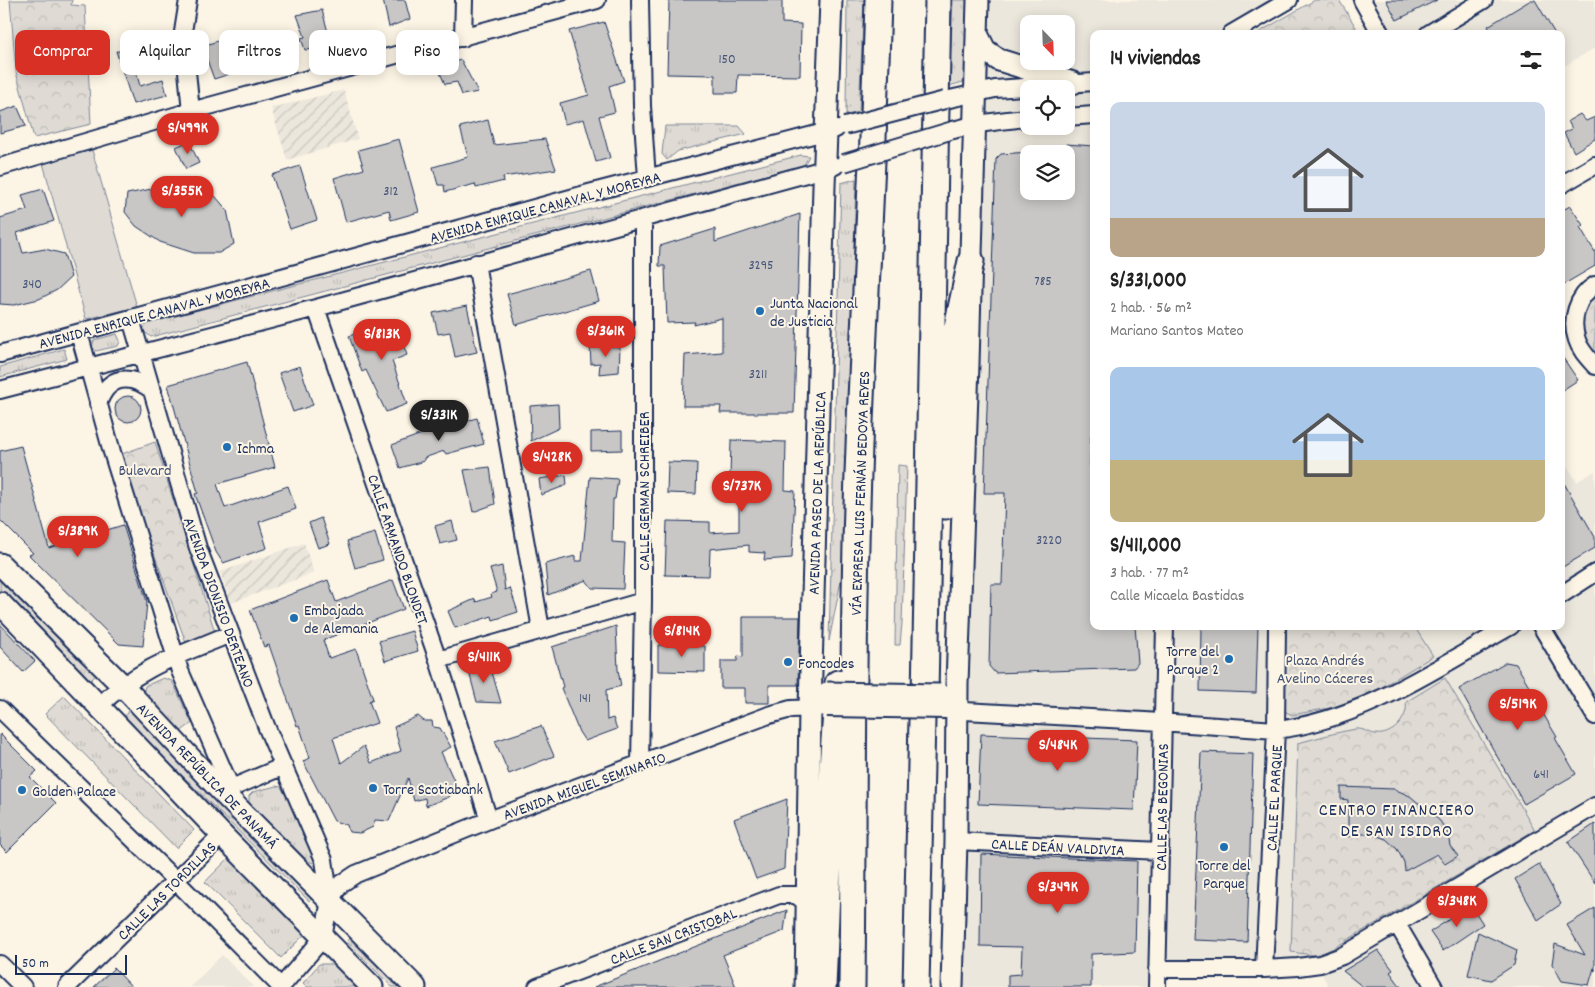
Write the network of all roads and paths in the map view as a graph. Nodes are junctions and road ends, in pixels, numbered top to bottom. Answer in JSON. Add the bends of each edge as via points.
{"nodes":[{"id":1,"x":188,"y":0,"type":"edge"},
{"id":2,"x":464,"y":0,"type":"edge"},
{"id":3,"x":596,"y":0,"type":"edge"},
{"id":4,"x":640,"y":0,"type":"edge"},
{"id":5,"x":831,"y":0,"type":"edge"},
{"id":6,"x":878,"y":0,"type":"edge"},
{"id":7,"x":938,"y":0,"type":"edge"},
{"id":8,"x":978,"y":0,"type":"edge"},
{"id":9,"x":1288,"y":0,"type":"edge"},
{"id":10,"x":1362,"y":0,"type":"edge"},
{"id":11,"x":1484,"y":0,"type":"edge"},
{"id":12,"x":1238,"y":30,"type":"edge"},
{"id":13,"x":1379,"y":30,"type":"edge"},
{"id":14,"x":1435,"y":30,"type":"edge"},
{"id":15,"x":977,"y":34,"type":"junction"},
{"id":16,"x":463,"y":38,"type":"junction"},
{"id":17,"x":1083,"y":82,"type":"edge"},
{"id":18,"x":975,"y":93,"type":"junction"},
{"id":19,"x":191,"y":111,"type":"junction"},
{"id":20,"x":1090,"y":115,"type":"edge"},
{"id":21,"x":1075,"y":116,"type":"edge"},
{"id":22,"x":1020,"y":119,"type":"edge"},
{"id":23,"x":974,"y":124,"type":"junction"},
{"id":24,"x":836,"y":129,"type":"junction"},
{"id":25,"x":1595,"y":165,"type":"edge"},
{"id":26,"x":835,"y":166,"type":"junction"},
{"id":27,"x":0,"y":167,"type":"edge"},
{"id":28,"x":647,"y":178,"type":"junction"},
{"id":29,"x":1565,"y":183,"type":"edge"},
{"id":30,"x":643,"y":219,"type":"junction"},
{"id":31,"x":971,"y":261,"type":"junction"},
{"id":32,"x":476,"y":263,"type":"junction"},
{"id":33,"x":1595,"y":285,"type":"edge"},
{"id":34,"x":316,"y":308,"type":"junction"},
{"id":35,"x":131,"y":319,"type":"junction"},
{"id":36,"x":79,"y":333,"type":"junction"},
{"id":37,"x":141,"y":353,"type":"junction"},
{"id":38,"x":0,"y":354,"type":"edge"},
{"id":39,"x":1595,"y":366,"type":"edge"},
{"id":40,"x":89,"y":368,"type":"junction"},
{"id":41,"x":0,"y":390,"type":"edge"},
{"id":42,"x":153,"y":391,"type":"junction"},
{"id":43,"x":98,"y":404,"type":"junction"},
{"id":44,"x":0,"y":564,"type":"edge"},
{"id":45,"x":1595,"y":573,"type":"edge"},
{"id":46,"x":1565,"y":592,"type":"edge"},
{"id":47,"x":643,"y":601,"type":"junction"},
{"id":48,"x":0,"y":604,"type":"edge"},
{"id":49,"x":855,"y":605,"type":"junction"},
{"id":50,"x":541,"y":629,"type":"junction"},
{"id":51,"x":1165,"y":630,"type":"edge"},
{"id":52,"x":1277,"y":630,"type":"edge"},
{"id":53,"x":1504,"y":630,"type":"edge"},
{"id":54,"x":1544,"y":630,"type":"edge"},
{"id":55,"x":230,"y":634,"type":"junction"},
{"id":56,"x":176,"y":657,"type":"junction"},
{"id":57,"x":438,"y":660,"type":"junction"},
{"id":58,"x":122,"y":685,"type":"junction"},
{"id":59,"x":950,"y":700,"type":"junction"},
{"id":60,"x":821,"y":703,"type":"junction"},
{"id":61,"x":99,"y":706,"type":"junction"},
{"id":62,"x":0,"y":709,"type":"edge"},
{"id":63,"x":1595,"y":716,"type":"edge"},
{"id":64,"x":922,"y":718,"type":"junction"},
{"id":65,"x":1163,"y":722,"type":"junction"},
{"id":66,"x":1276,"y":730,"type":"junction"},
{"id":67,"x":640,"y":763,"type":"junction"},
{"id":68,"x":284,"y":766,"type":"junction"},
{"id":69,"x":227,"y":790,"type":"junction"},
{"id":70,"x":1595,"y":806,"type":"edge"},
{"id":71,"x":489,"y":820,"type":"junction"},
{"id":72,"x":222,"y":835,"type":"junction"},
{"id":73,"x":956,"y":841,"type":"junction"},
{"id":74,"x":920,"y":849,"type":"junction"},
{"id":75,"x":1160,"y":851,"type":"junction"},
{"id":76,"x":175,"y":880,"type":"junction"},
{"id":77,"x":330,"y":900,"type":"junction"},
{"id":78,"x":808,"y":904,"type":"junction"},
{"id":79,"x":1398,"y":924,"type":"junction"},
{"id":80,"x":323,"y":938,"type":"junction"},
{"id":81,"x":0,"y":964,"type":"edge"},
{"id":82,"x":1157,"y":969,"type":"junction"},
{"id":83,"x":1264,"y":969,"type":"junction"},
{"id":84,"x":23,"y":987,"type":"edge"},
{"id":85,"x":67,"y":987,"type":"edge"},
{"id":86,"x":281,"y":987,"type":"edge"},
{"id":87,"x":372,"y":987,"type":"edge"},
{"id":88,"x":415,"y":987,"type":"edge"},
{"id":89,"x":537,"y":987,"type":"edge"},
{"id":90,"x":806,"y":987,"type":"edge"},
{"id":91,"x":823,"y":987,"type":"edge"},
{"id":92,"x":852,"y":987,"type":"edge"},
{"id":93,"x":916,"y":987,"type":"edge"},
{"id":94,"x":934,"y":987,"type":"edge"},
{"id":95,"x":952,"y":987,"type":"edge"},
{"id":96,"x":1157,"y":987,"type":"edge"},
{"id":97,"x":1434,"y":987,"type":"edge"}],
"edges":[{"from":1,"to":19,"type":"street","via":[[183,32]]},
{"from":2,"to":16,"type":"street"},
{"from":3,"to":16,"type":"street"},
{"from":4,"to":28,"type":"street"},
{"from":5,"to":24,"type":"main road","name":"AVENIDA PASEO DE LA REPÚBLICA"},
{"from":6,"to":49,"type":"highway","name":"VÍA EXPRESA LUIS FERNÁN BEDOYA REYES"},
{"from":7,"to":64,"type":"highway"},
{"from":8,"to":15,"type":"main road"},
{"from":9,"to":12,"type":"street"},
{"from":10,"to":13,"type":"street"},
{"from":11,"to":14,"type":"street"},
{"from":15,"to":17,"type":"main road","via":[[985,50],[999,60]]},
{"from":15,"to":18,"type":"main road"},
{"from":16,"to":19,"type":"street"},
{"from":17,"to":18,"type":"street","name":"AVENIDA ENRIQUE CANAVAL Y MOREYRA"},
{"from":18,"to":23,"type":"main road"},
{"from":18,"to":24,"type":"street","name":"AVENIDA ENRIQUE CANAVAL Y MOREYRA","bridge":true},
{"from":19,"to":27,"type":"street"},
{"from":20,"to":21,"type":"street"},
{"from":22,"to":23,"type":"street"},
{"from":23,"to":26,"type":"street","bridge":true},
{"from":23,"to":31,"type":"main road"},
{"from":24,"to":26,"type":"main road","name":"AVENIDA PASEO DE LA REPÚBLICA"},
{"from":24,"to":28,"type":"street","name":"AVENIDA ENRIQUE CANAVAL Y MOREYRA"},
{"from":25,"to":29,"type":"street"},
{"from":26,"to":30,"type":"street"},
{"from":26,"to":60,"type":"main road","name":"AVENIDA PASEO DE LA REPÚBLICA","via":[[811,677]]},
{"from":28,"to":35,"type":"street","name":"AVENIDA ENRIQUE CANAVAL Y MOREYRA"},
{"from":30,"to":32,"type":"street"},
{"from":30,"to":47,"type":"street","name":"CALLE GERMAN SCHREIBER"},
{"from":31,"to":59,"type":"main road"},
{"from":31,"to":64,"type":"highway","via":[[950,360],[940,663]]},
{"from":32,"to":34,"type":"street"},
{"from":32,"to":50,"type":"street"},
{"from":33,"to":39,"type":"street","via":[[1586,290],[1578,302],[1573,324],[1577,341]]},
{"from":34,"to":37,"type":"street"},
{"from":34,"to":57,"type":"street","name":"CALLE ARMANDO BLONDET"},
{"from":35,"to":36,"type":"street","name":"AVENIDA ENRIQUE CANAVAL Y MOREYRA"},
{"from":35,"to":37,"type":"street","name":"AVENIDA DIONISIO DERTEANO"},
{"from":36,"to":38,"type":"street","name":"AVENIDA ENRIQUE CANAVAL Y MOREYRA"},
{"from":36,"to":40,"type":"street"},
{"from":37,"to":40,"type":"street"},
{"from":37,"to":42,"type":"street","name":"AVENIDA DIONISIO DERTEANO"},
{"from":40,"to":41,"type":"street"},
{"from":40,"to":43,"type":"street"},
{"from":42,"to":43,"type":"street","via":[[133,379],[121,379],[102,392]]},
{"from":42,"to":55,"type":"street","name":"AVENIDA DIONISIO DERTEANO","via":[[198,548]]},
{"from":43,"to":56,"type":"street"},
{"from":44,"to":58,"type":"main road","name":"AVENIDA REPÚBLICA DE PANAMÁ"},
{"from":45,"to":46,"type":"street"},
{"from":47,"to":50,"type":"street"},
{"from":47,"to":67,"type":"street","name":"CALLE GERMAN SCHREIBER"},
{"from":48,"to":61,"type":"main road","name":"AVENIDA REPÚBLICA DE PANAMÁ"},
{"from":49,"to":91,"type":"highway","via":[[839,663]]},
{"from":49,"to":92,"type":"highway","name":"VÍA EXPRESA LUIS FERNÁN BEDOYA REYES"},
{"from":50,"to":57,"type":"street"},
{"from":51,"to":65,"type":"street","name":"CALLE LAS BEGONIAS"},
{"from":52,"to":66,"type":"street","name":"CALLE EL PARQUE"},
{"from":53,"to":66,"type":"street","via":[[1383,698],[1296,728]]},
{"from":54,"to":63,"type":"street"},
{"from":55,"to":56,"type":"street"},
{"from":55,"to":68,"type":"street","name":"AVENIDA DIONISIO DERTEANO"},
{"from":56,"to":58,"type":"street","via":[[156,664]]},
{"from":56,"to":69,"type":"street"},
{"from":57,"to":71,"type":"street","name":"CALLE ARMANDO BLONDET"},
{"from":58,"to":61,"type":"street"},
{"from":58,"to":69,"type":"main road","name":"AVENIDA REPÚBLICA DE PANAMÁ"},
{"from":59,"to":60,"type":"main road","bridge":true},
{"from":59,"to":65,"type":"street"},
{"from":59,"to":73,"type":"main road"},
{"from":60,"to":67,"type":"street","name":"AVENIDA MIGUEL SEMINARIO","via":[[769,715]]},
{"from":60,"to":78,"type":"main road"},
{"from":61,"to":72,"type":"main road","name":"AVENIDA REPÚBLICA DE PANAMÁ"},
{"from":62,"to":76,"type":"street"},
{"from":64,"to":74,"type":"highway"},
{"from":65,"to":66,"type":"street"},
{"from":65,"to":75,"type":"street","name":"CALLE LAS BEGONIAS"},
{"from":66,"to":83,"type":"street","name":"CALLE EL PARQUE"},
{"from":67,"to":71,"type":"street","name":"AVENIDA MIGUEL SEMINARIO"},
{"from":68,"to":69,"type":"street"},
{"from":68,"to":77,"type":"street","name":"AVENIDA DIONISIO DERTEANO","via":[[324,860]]},
{"from":69,"to":77,"type":"main road","name":"AVENIDA REPÚBLICA DE PANAMÁ"},
{"from":70,"to":79,"type":"street"},
{"from":71,"to":77,"type":"street","name":"AVENIDA MIGUEL SEMINARIO","via":[[356,874],[341,884]]},
{"from":72,"to":76,"type":"street","name":"CALLE LAS TORDILLAS"},
{"from":72,"to":80,"type":"main road","name":"AVENIDA REPÚBLICA DE PANAMÁ"},
{"from":73,"to":75,"type":"street","name":"CALLE DEÁN VALDIVIA"},
{"from":73,"to":95,"type":"main road"},
{"from":74,"to":93,"type":"highway"},
{"from":74,"to":94,"type":"highway","via":[[933,931]]},
{"from":75,"to":82,"type":"street","name":"CALLE LAS BEGONIAS"},
{"from":76,"to":85,"type":"street","name":"CALLE LAS TORDILLAS"},
{"from":76,"to":86,"type":"street"},
{"from":77,"to":80,"type":"street","name":"AVENIDA MIGUEL SEMINARIO"},
{"from":77,"to":88,"type":"main road","name":"AVENIDA REPÚBLICA DE PANAMÁ"},
{"from":78,"to":89,"type":"street","name":"CALLE SAN CRISTOBAL","via":[[796,895],[779,895]]},
{"from":78,"to":90,"type":"main road"},
{"from":79,"to":83,"type":"street","via":[[1342,956],[1320,964]]},
{"from":79,"to":97,"type":"street"},
{"from":80,"to":86,"type":"street"},
{"from":80,"to":87,"type":"main road","name":"AVENIDA REPÚBLICA DE PANAMÁ"},
{"from":81,"to":84,"type":"street"},
{"from":82,"to":83,"type":"street"},
{"from":82,"to":96,"type":"street","name":"CALLE LAS BEGONIAS"}]}
